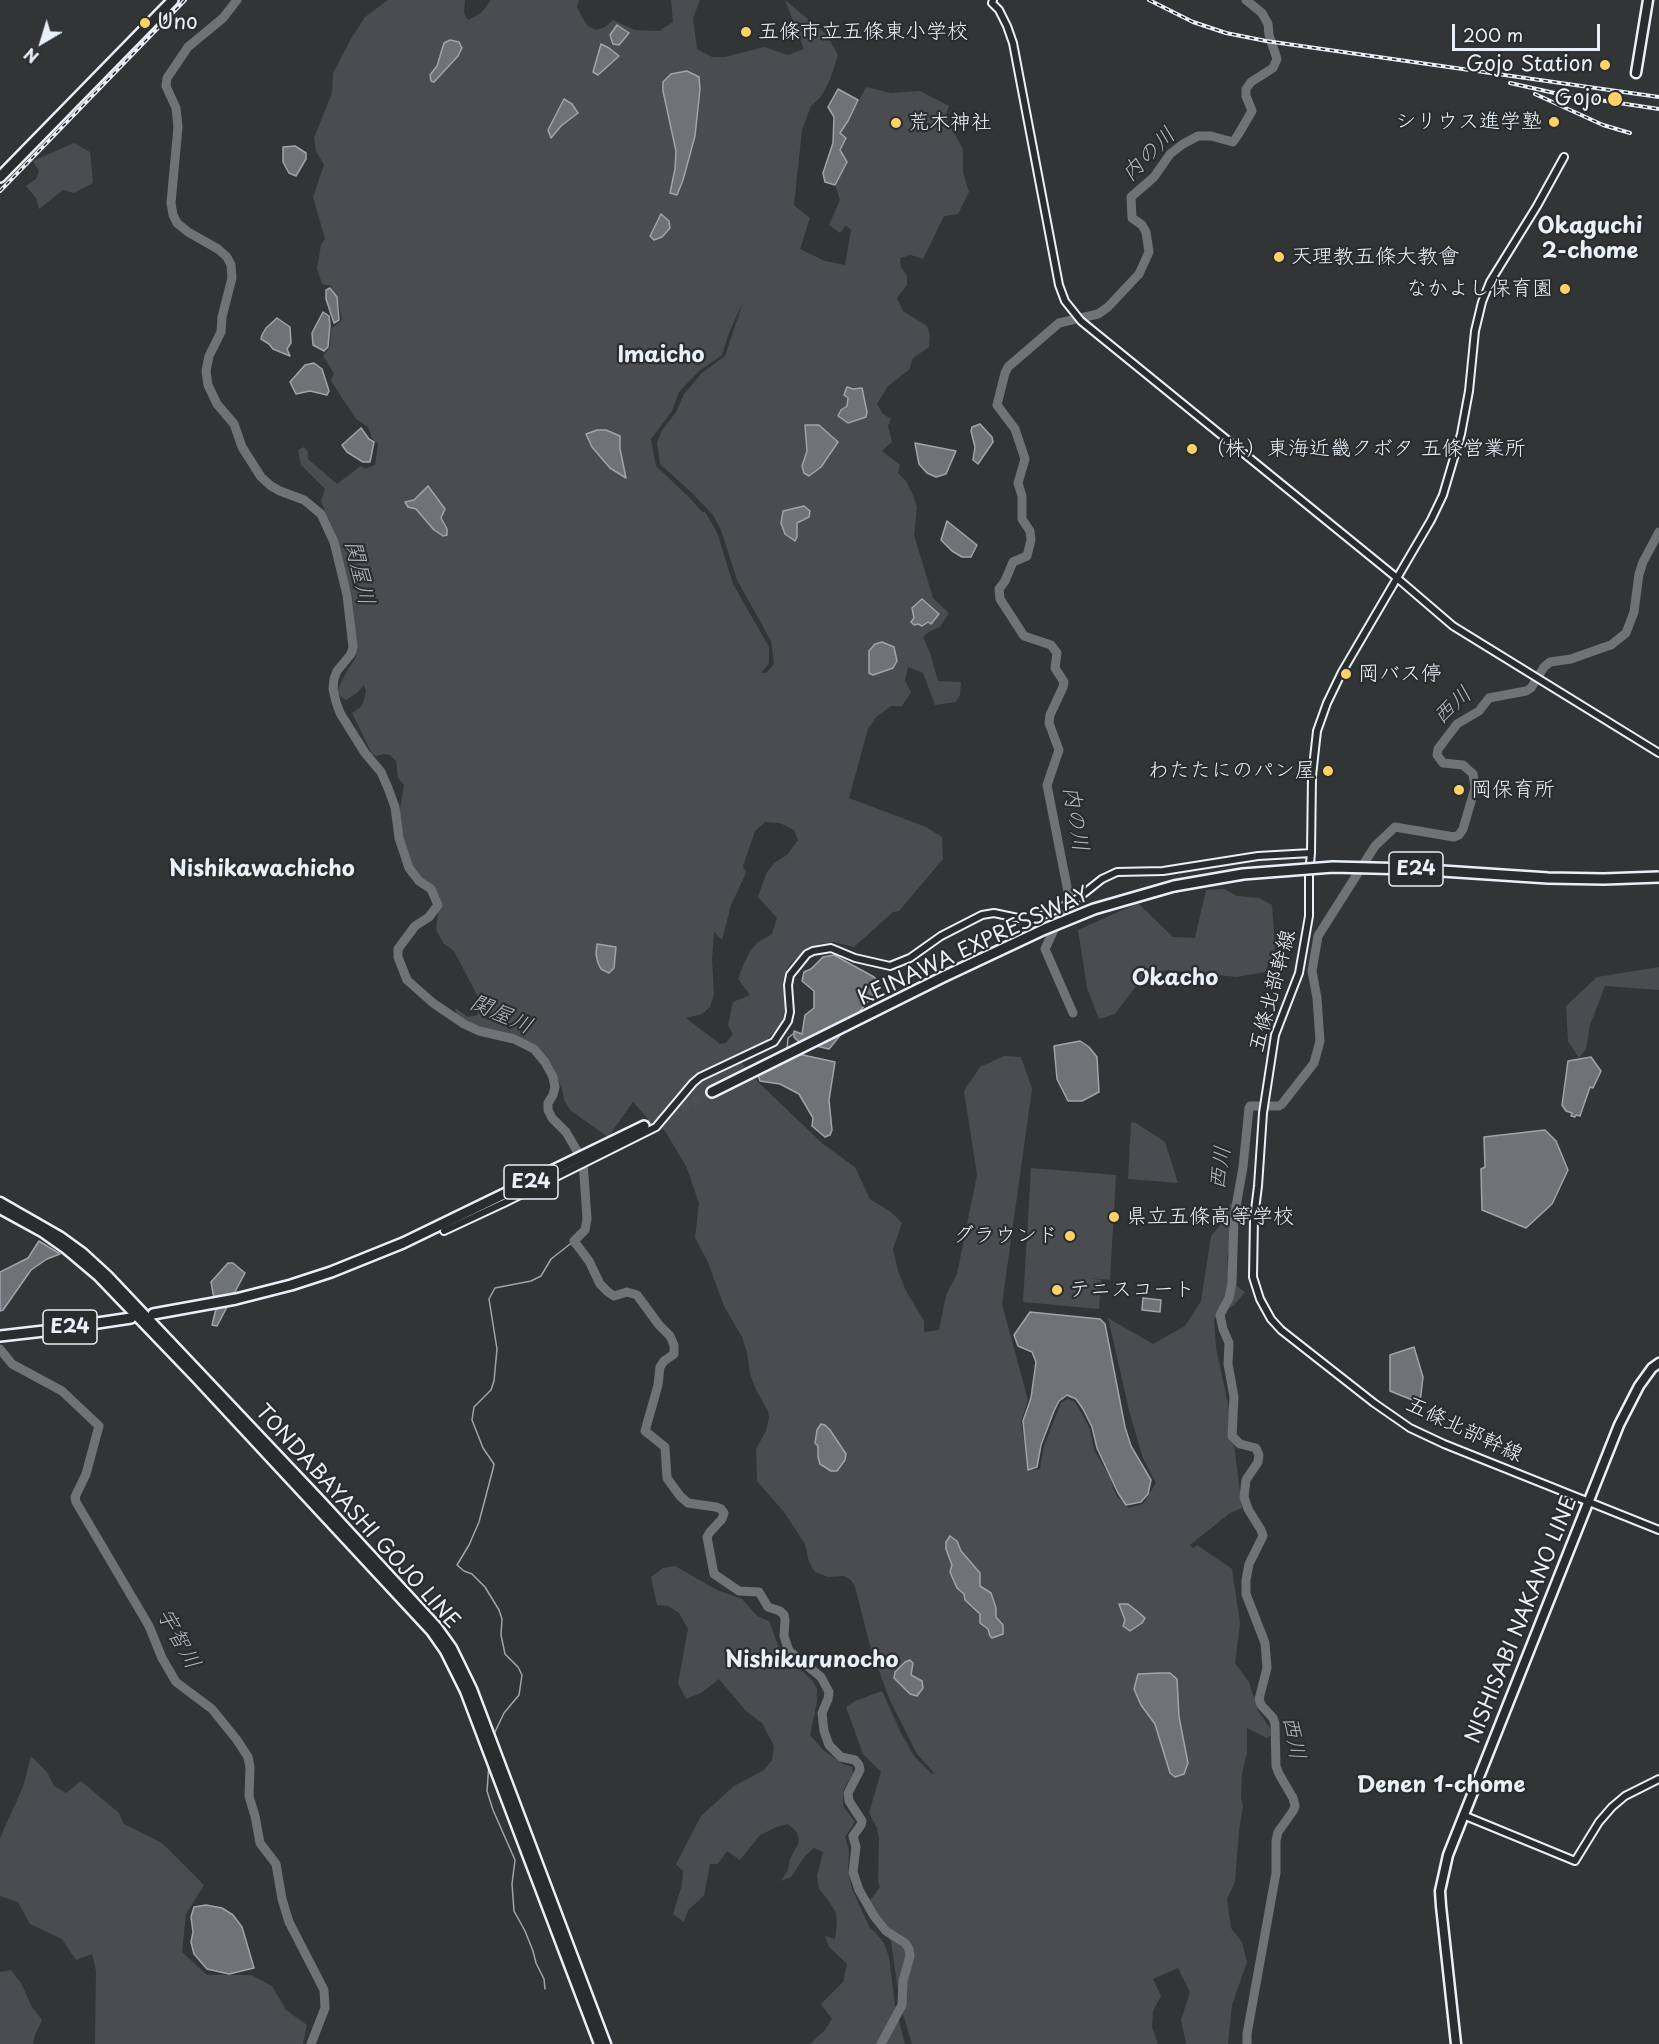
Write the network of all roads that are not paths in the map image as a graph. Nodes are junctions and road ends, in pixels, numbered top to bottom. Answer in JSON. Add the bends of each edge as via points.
{"nodes":[{"id":1,"x":173,"y":0,"type":"edge"},
{"id":2,"x":993,"y":0,"type":"edge"},
{"id":3,"x":1648,"y":0,"type":"edge"},
{"id":4,"x":1636,"y":73,"type":"dead end"},
{"id":5,"x":1564,"y":157,"type":"dead end"},
{"id":6,"x":0,"y":177,"type":"edge"},
{"id":7,"x":1397,"y":578,"type":"junction"},
{"id":8,"x":1659,"y":753,"type":"edge"},
{"id":9,"x":1311,"y":853,"type":"junction"},
{"id":10,"x":1659,"y":877,"type":"edge"},
{"id":11,"x":712,"y":1092,"type":"tunnel mouth"},
{"id":12,"x":646,"y":1129,"type":"junction"},
{"id":13,"x":0,"y":1202,"type":"edge"},
{"id":14,"x":0,"y":1209,"type":"edge"},
{"id":15,"x":45,"y":1230,"type":"junction"},
{"id":16,"x":444,"y":1231,"type":"dead end"},
{"id":17,"x":153,"y":1314,"type":"dead end"},
{"id":18,"x":131,"y":1318,"type":"dead end"},
{"id":19,"x":4,"y":1336,"type":"edge"},
{"id":20,"x":1659,"y":1363,"type":"edge"},
{"id":21,"x":1588,"y":1502,"type":"junction"},
{"id":22,"x":1659,"y":1530,"type":"edge"},
{"id":23,"x":1659,"y":1779,"type":"edge"},
{"id":24,"x":503,"y":1781,"type":"junction"},
{"id":25,"x":1463,"y":1815,"type":"junction"},
{"id":26,"x":599,"y":2044,"type":"edge"},
{"id":27,"x":606,"y":2044,"type":"edge"},
{"id":28,"x":1456,"y":2044,"type":"edge"}],
"edges":[{"from":1,"to":6,"type":"highway"},
{"from":2,"to":7,"type":"street","via":[[1013,43],[1065,301],[1081,321]]},
{"from":3,"to":4,"type":"main road"},
{"from":5,"to":7,"type":"street","name":"五條北部幹線","via":[[1486,292],[1475,330],[1461,434],[1443,495]]},
{"from":7,"to":8,"type":"street","via":[[1453,626]]},
{"from":7,"to":9,"type":"street","name":"五條北部幹線","via":[[1342,672],[1317,731]]},
{"from":9,"to":12,"type":"street","via":[[1258,856],[1163,872],[1117,873],[1102,879],[1073,902],[1044,915],[1024,919],[988,913],[890,966],[831,948],[813,951],[790,975],[788,1021],[774,1042],[700,1077],[657,1127]]},
{"from":9,"to":21,"type":"street","name":"五條北部幹線","via":[[1305,949],[1275,1035],[1263,1113],[1253,1243],[1253,1276],[1260,1299],[1281,1330],[1410,1428]]},
{"from":10,"to":11,"type":"highway","name":"KEINAWA EXPRESSWAY","number":"E24","bridge":true,"via":[[1548,878],[1412,868],[1333,867],[1243,874],[1174,886],[1094,909],[1014,944]]},
{"from":12,"to":16,"type":"street"},
{"from":12,"to":17,"type":"highway","number":"E24","via":[[403,1244],[331,1272],[236,1299]]},
{"from":13,"to":15,"type":"main road","name":"TONDABAYASHI GOJO LINE"},
{"from":14,"to":15,"type":"main road","name":"TONDABAYASHI GOJO LINE"},
{"from":15,"to":24,"type":"main road","name":"TONDABAYASHI GOJO LINE","via":[[81,1256],[156,1326],[422,1608],[462,1668]]},
{"from":18,"to":19,"type":"highway","number":"E24"},
{"from":20,"to":21,"type":"main road","name":"NISHISABI NAKANO LINE","via":[[1639,1386],[1619,1425]]},
{"from":21,"to":22,"type":"street","name":"五條北部幹線"},
{"from":21,"to":25,"type":"main road","name":"NISHISABI NAKANO LINE"},
{"from":23,"to":25,"type":"street","via":[[1611,1807],[1575,1862]]},
{"from":24,"to":26,"type":"main road","name":"TONDABAYASHI GOJO LINE"},
{"from":24,"to":27,"type":"main road","name":"TONDABAYASHI GOJO LINE"},
{"from":25,"to":28,"type":"main road","name":"NISHISABI NAKANO LINE","via":[[1440,1891]]}]}
